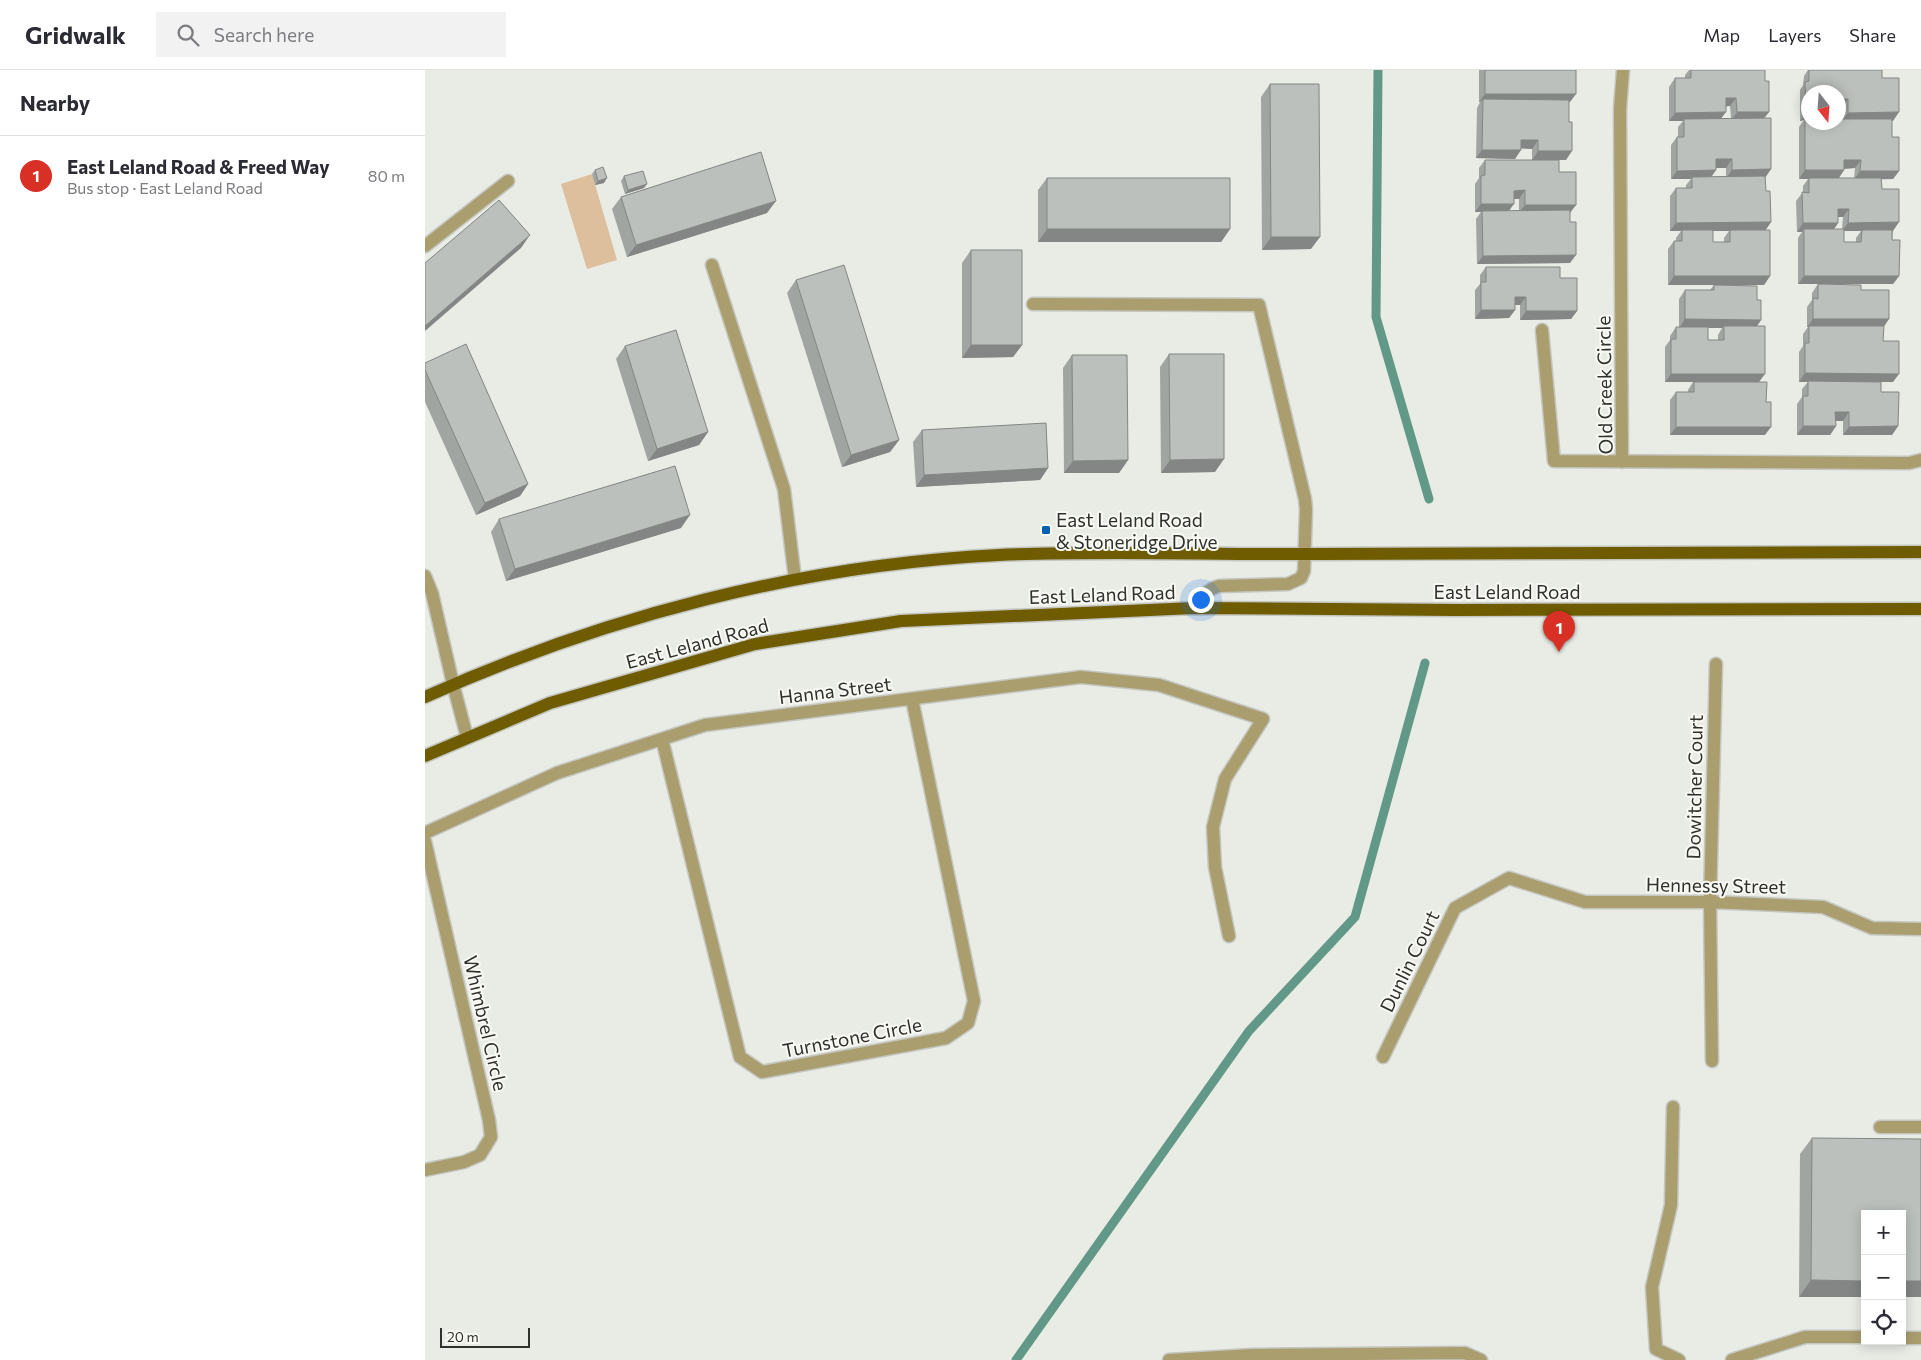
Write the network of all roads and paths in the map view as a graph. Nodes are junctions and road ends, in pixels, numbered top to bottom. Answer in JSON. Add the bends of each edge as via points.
{"nodes":[{"id":1,"x":1623,"y":70,"type":"edge"},
{"id":2,"x":508,"y":182,"type":"dead end"},
{"id":3,"x":425,"y":246,"type":"edge"},
{"id":4,"x":712,"y":265,"type":"dead end"},
{"id":5,"x":1033,"y":304,"type":"dead end"},
{"id":6,"x":1542,"y":330,"type":"dead end"},
{"id":7,"x":1921,"y":460,"type":"edge"},
{"id":8,"x":1621,"y":462,"type":"junction"},
{"id":9,"x":1921,"y":552,"type":"edge"},
{"id":10,"x":1305,"y":555,"type":"junction"},
{"id":11,"x":425,"y":576,"type":"edge"},
{"id":12,"x":795,"y":579,"type":"junction"},
{"id":13,"x":1193,"y":608,"type":"junction"},
{"id":14,"x":1921,"y":609,"type":"edge"},
{"id":15,"x":1716,"y":664,"type":"dead end"},
{"id":16,"x":453,"y":684,"type":"junction"},
{"id":17,"x":425,"y":697,"type":"edge"},
{"id":18,"x":912,"y":699,"type":"junction"},
{"id":19,"x":467,"y":737,"type":"junction"},
{"id":20,"x":662,"y":739,"type":"junction"},
{"id":21,"x":425,"y":756,"type":"edge"},
{"id":22,"x":425,"y":833,"type":"edge"},
{"id":23,"x":425,"y":842,"type":"edge"},
{"id":24,"x":1509,"y":878,"type":"joint"},
{"id":25,"x":1710,"y":902,"type":"junction"},
{"id":26,"x":1921,"y":930,"type":"edge"},
{"id":27,"x":1229,"y":936,"type":"dead end"},
{"id":28,"x":1383,"y":1057,"type":"dead end"},
{"id":29,"x":1712,"y":1061,"type":"dead end"},
{"id":30,"x":1673,"y":1107,"type":"dead end"},
{"id":31,"x":1880,"y":1127,"type":"dead end"},
{"id":32,"x":1921,"y":1127,"type":"edge"},
{"id":33,"x":425,"y":1170,"type":"edge"},
{"id":34,"x":1861,"y":1337,"type":"edge"},
{"id":35,"x":1906,"y":1338,"type":"edge"},
{"id":36,"x":1921,"y":1338,"type":"edge"},
{"id":37,"x":1169,"y":1360,"type":"edge"},
{"id":38,"x":1481,"y":1360,"type":"edge"},
{"id":39,"x":1679,"y":1360,"type":"edge"},
{"id":40,"x":1732,"y":1360,"type":"edge"}],
"edges":[{"from":1,"to":8,"type":"street","name":"Old Creek Circle","via":[[1620,109]]},
{"from":2,"to":3,"type":"street"},
{"from":4,"to":12,"type":"street","via":[[784,489]]},
{"from":5,"to":10,"type":"street","via":[[1259,305],[1305,499]]},
{"from":6,"to":8,"type":"street","via":[[1554,461]]},
{"from":7,"to":8,"type":"street","name":"Old Creek Circle","via":[[1909,463]]},
{"from":9,"to":10,"type":"main road","name":"East Leland Road"},
{"from":10,"to":12,"type":"main road","name":"East Leland Road","via":[[998,555],[894,564]]},
{"from":10,"to":13,"type":"street","via":[[1304,571],[1295,581],[1279,585],[1219,586],[1206,592]]},
{"from":11,"to":16,"type":"street","via":[[433,593]]},
{"from":12,"to":16,"type":"main road","name":"East Leland Road","via":[[704,599],[628,621]]},
{"from":13,"to":14,"type":"main road","name":"East Leland Road"},
{"from":13,"to":19,"type":"main road","name":"East Leland Road","via":[[901,621],[755,644],[549,702]]},
{"from":15,"to":25,"type":"street","name":"Dowitcher Court"},
{"from":16,"to":17,"type":"main road","name":"East Leland Road"},
{"from":16,"to":19,"type":"street"},
{"from":18,"to":20,"type":"street","name":"Hanna Street","via":[[705,726]]},
{"from":18,"to":20,"type":"street","name":"Turnstone Circle","via":[[974,1001],[968,1023],[946,1038],[762,1072],[740,1057]]},
{"from":18,"to":27,"type":"street","name":"Hanna Street","via":[[1081,677],[1159,684],[1263,719],[1225,778],[1213,828],[1215,867]]},
{"from":19,"to":21,"type":"main road","name":"East Leland Road"},
{"from":20,"to":22,"type":"street","name":"Hanna Street","via":[[557,773]]},
{"from":23,"to":33,"type":"street","name":"Whimbrel Circle","via":[[491,1137],[480,1155],[464,1162]]},
{"from":24,"to":25,"type":"street","name":"Hennessy Street","via":[[1585,902]]},
{"from":24,"to":28,"type":"street","name":"Dunlin Court","via":[[1455,908]]},
{"from":25,"to":26,"type":"street","name":"Hennessy Street","via":[[1823,907],[1872,928]]},
{"from":25,"to":29,"type":"street","name":"Dowitcher Court"},
{"from":30,"to":39,"type":"street","via":[[1671,1205],[1652,1287],[1656,1349]]},
{"from":31,"to":32,"type":"street"},
{"from":34,"to":40,"type":"street","via":[[1805,1337]]},
{"from":35,"to":36,"type":"street"},
{"from":37,"to":38,"type":"street","via":[[1465,1353]]}]}
